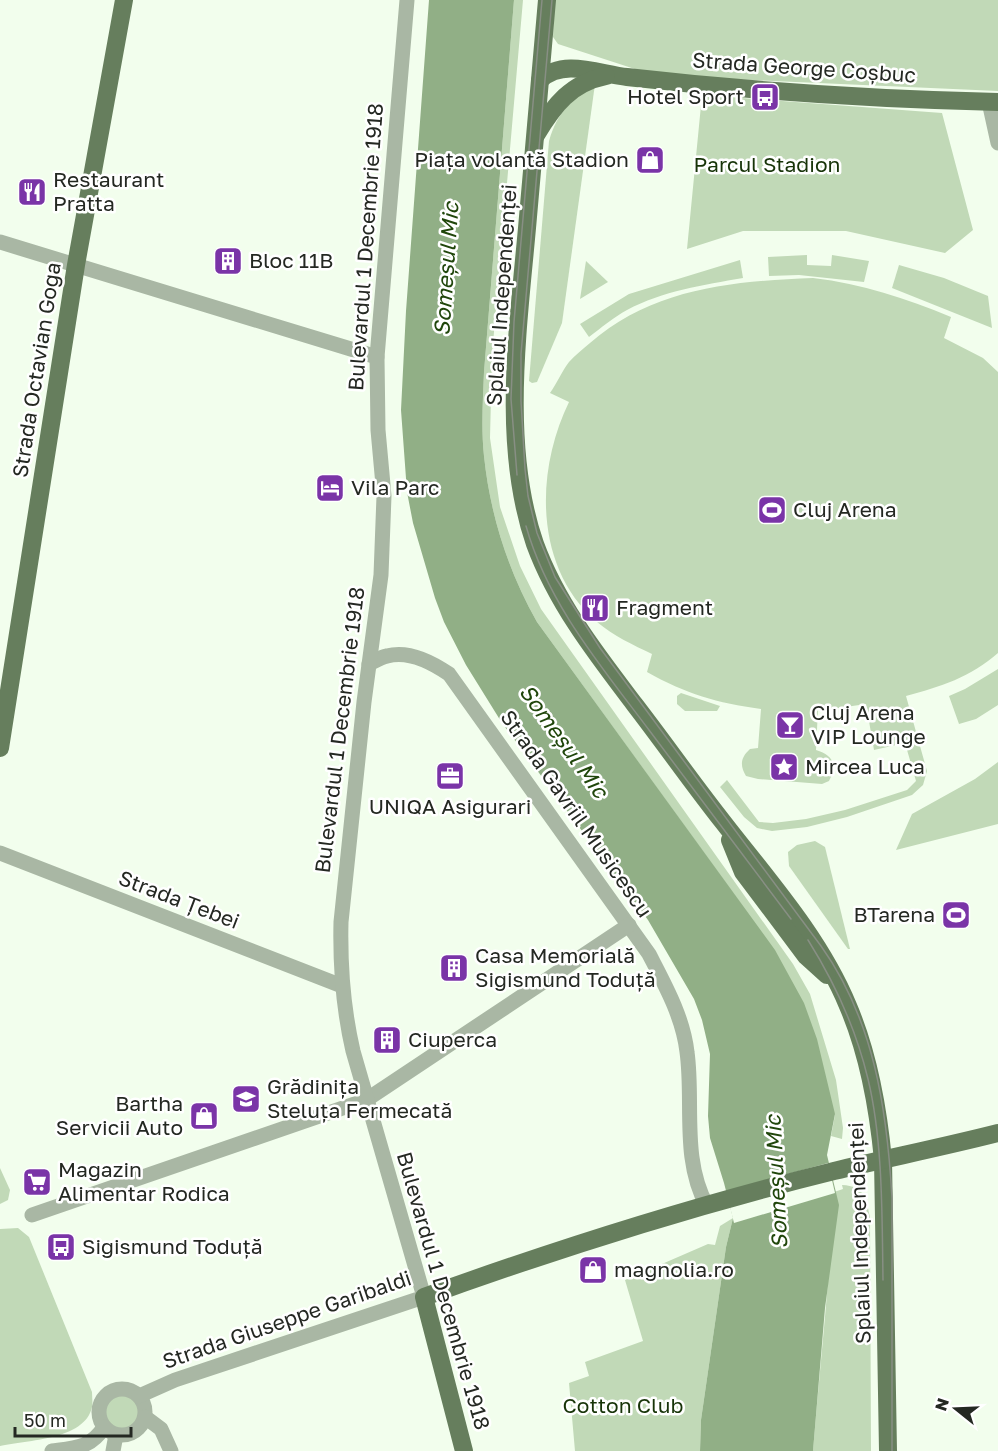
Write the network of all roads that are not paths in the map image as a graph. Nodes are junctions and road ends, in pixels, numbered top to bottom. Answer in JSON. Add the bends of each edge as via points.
{"nodes":[{"id":1,"x":124,"y":0,"type":"edge"},
{"id":2,"x":407,"y":0,"type":"edge"},
{"id":3,"x":547,"y":0,"type":"edge"},
{"id":4,"x":608,"y":75,"type":"junction"},
{"id":5,"x":539,"y":87,"type":"junction"},
{"id":6,"x":570,"y":91,"type":"junction"},
{"id":7,"x":993,"y":102,"type":"edge"},
{"id":8,"x":536,"y":136,"type":"junction"},
{"id":9,"x":998,"y":143,"type":"edge"},
{"id":10,"x":0,"y":242,"type":"edge"},
{"id":11,"x":76,"y":265,"type":"junction"},
{"id":12,"x":377,"y":357,"type":"junction"},
{"id":13,"x":369,"y":664,"type":"junction"},
{"id":14,"x":0,"y":748,"type":"edge"},
{"id":15,"x":0,"y":853,"type":"edge"},
{"id":16,"x":629,"y":925,"type":"junction"},
{"id":17,"x":342,"y":986,"type":"junction"},
{"id":18,"x":366,"y":1100,"type":"junction"},
{"id":19,"x":998,"y":1133,"type":"edge"},
{"id":20,"x":883,"y":1160,"type":"junction"},
{"id":21,"x":715,"y":1203,"type":"junction"},
{"id":22,"x":32,"y":1215,"type":"dead end"},
{"id":23,"x":424,"y":1297,"type":"junction"},
{"id":24,"x":139,"y":1396,"type":"junction"},
{"id":25,"x":145,"y":1417,"type":"junction"},
{"id":26,"x":110,"y":1431,"type":"junction"},
{"id":27,"x":52,"y":1451,"type":"edge"},
{"id":28,"x":113,"y":1451,"type":"edge"},
{"id":29,"x":171,"y":1451,"type":"edge"},
{"id":30,"x":464,"y":1451,"type":"edge"},
{"id":31,"x":888,"y":1451,"type":"edge"}],
"edges":[{"from":1,"to":11,"type":"main road","name":"Strada Octavian Goga"},
{"from":2,"to":12,"type":"street","name":"Bulevardul 1 Decembrie 1918"},
{"from":3,"to":5,"type":"main road","name":"Splaiul Independenței"},
{"from":4,"to":5,"type":"main road","name":"Strada George Coșbuc","via":[[565,69],[546,75]]},
{"from":4,"to":6,"type":"main road","name":"Strada George Coșbuc"},
{"from":4,"to":7,"type":"main road","name":"Strada George Coșbuc","via":[[740,89]]},
{"from":5,"to":6,"type":"main road","name":"Strada George Coșbuc"},
{"from":5,"to":8,"type":"main road","name":"Splaiul Independenței"},
{"from":6,"to":8,"type":"main road","name":"Strada George Coșbuc"},
{"from":7,"to":9,"type":"street"},
{"from":8,"to":20,"type":"main road","name":"Splaiul Independenței","via":[[516,390],[519,467],[534,541],[550,579],[583,634],[723,822],[743,872],[806,956],[838,984],[872,1078]]},
{"from":10,"to":11,"type":"street"},
{"from":11,"to":12,"type":"street"},
{"from":11,"to":14,"type":"main road","name":"Strada Octavian Goga"},
{"from":12,"to":13,"type":"street","name":"Bulevardul 1 Decembrie 1918","via":[[384,496],[379,597]]},
{"from":13,"to":16,"type":"street","name":"Strada Gavriil Musicescu","via":[[388,655],[407,656],[432,663],[449,674]]},
{"from":13,"to":17,"type":"street","name":"Bulevardul 1 Decembrie 1918","via":[[341,922]]},
{"from":15,"to":17,"type":"street","name":"Strada Țebei"},
{"from":16,"to":18,"type":"street"},
{"from":16,"to":21,"type":"street","name":"Strada Gavriil Musicescu","via":[[669,992],[683,1032],[696,1181]]},
{"from":17,"to":18,"type":"street","name":"Bulevardul 1 Decembrie 1918"},
{"from":18,"to":22,"type":"street"},
{"from":18,"to":23,"type":"street","name":"Bulevardul 1 Decembrie 1918"},
{"from":19,"to":20,"type":"main road","name":"Strada Giuseppe Garibaldi"},
{"from":20,"to":21,"type":"main road","name":"Strada Giuseppe Garibaldi"},
{"from":20,"to":31,"type":"main road","name":"Splaiul Independenței"},
{"from":21,"to":23,"type":"main road","name":"Strada Giuseppe Garibaldi"},
{"from":23,"to":24,"type":"street","name":"Strada Giuseppe Garibaldi","via":[[175,1380]]},
{"from":23,"to":30,"type":"main road","name":"Bulevardul 1 Decembrie 1918"},
{"from":24,"to":25,"type":"street"},
{"from":24,"to":26,"type":"street","via":[[120,1389],[107,1395],[99,1407],[100,1421]]},
{"from":25,"to":26,"type":"street","via":[[137,1430],[124,1435]]},
{"from":25,"to":29,"type":"street","via":[[161,1429]]},
{"from":26,"to":27,"type":"street","via":[[90,1444]]},
{"from":26,"to":28,"type":"street"}]}
